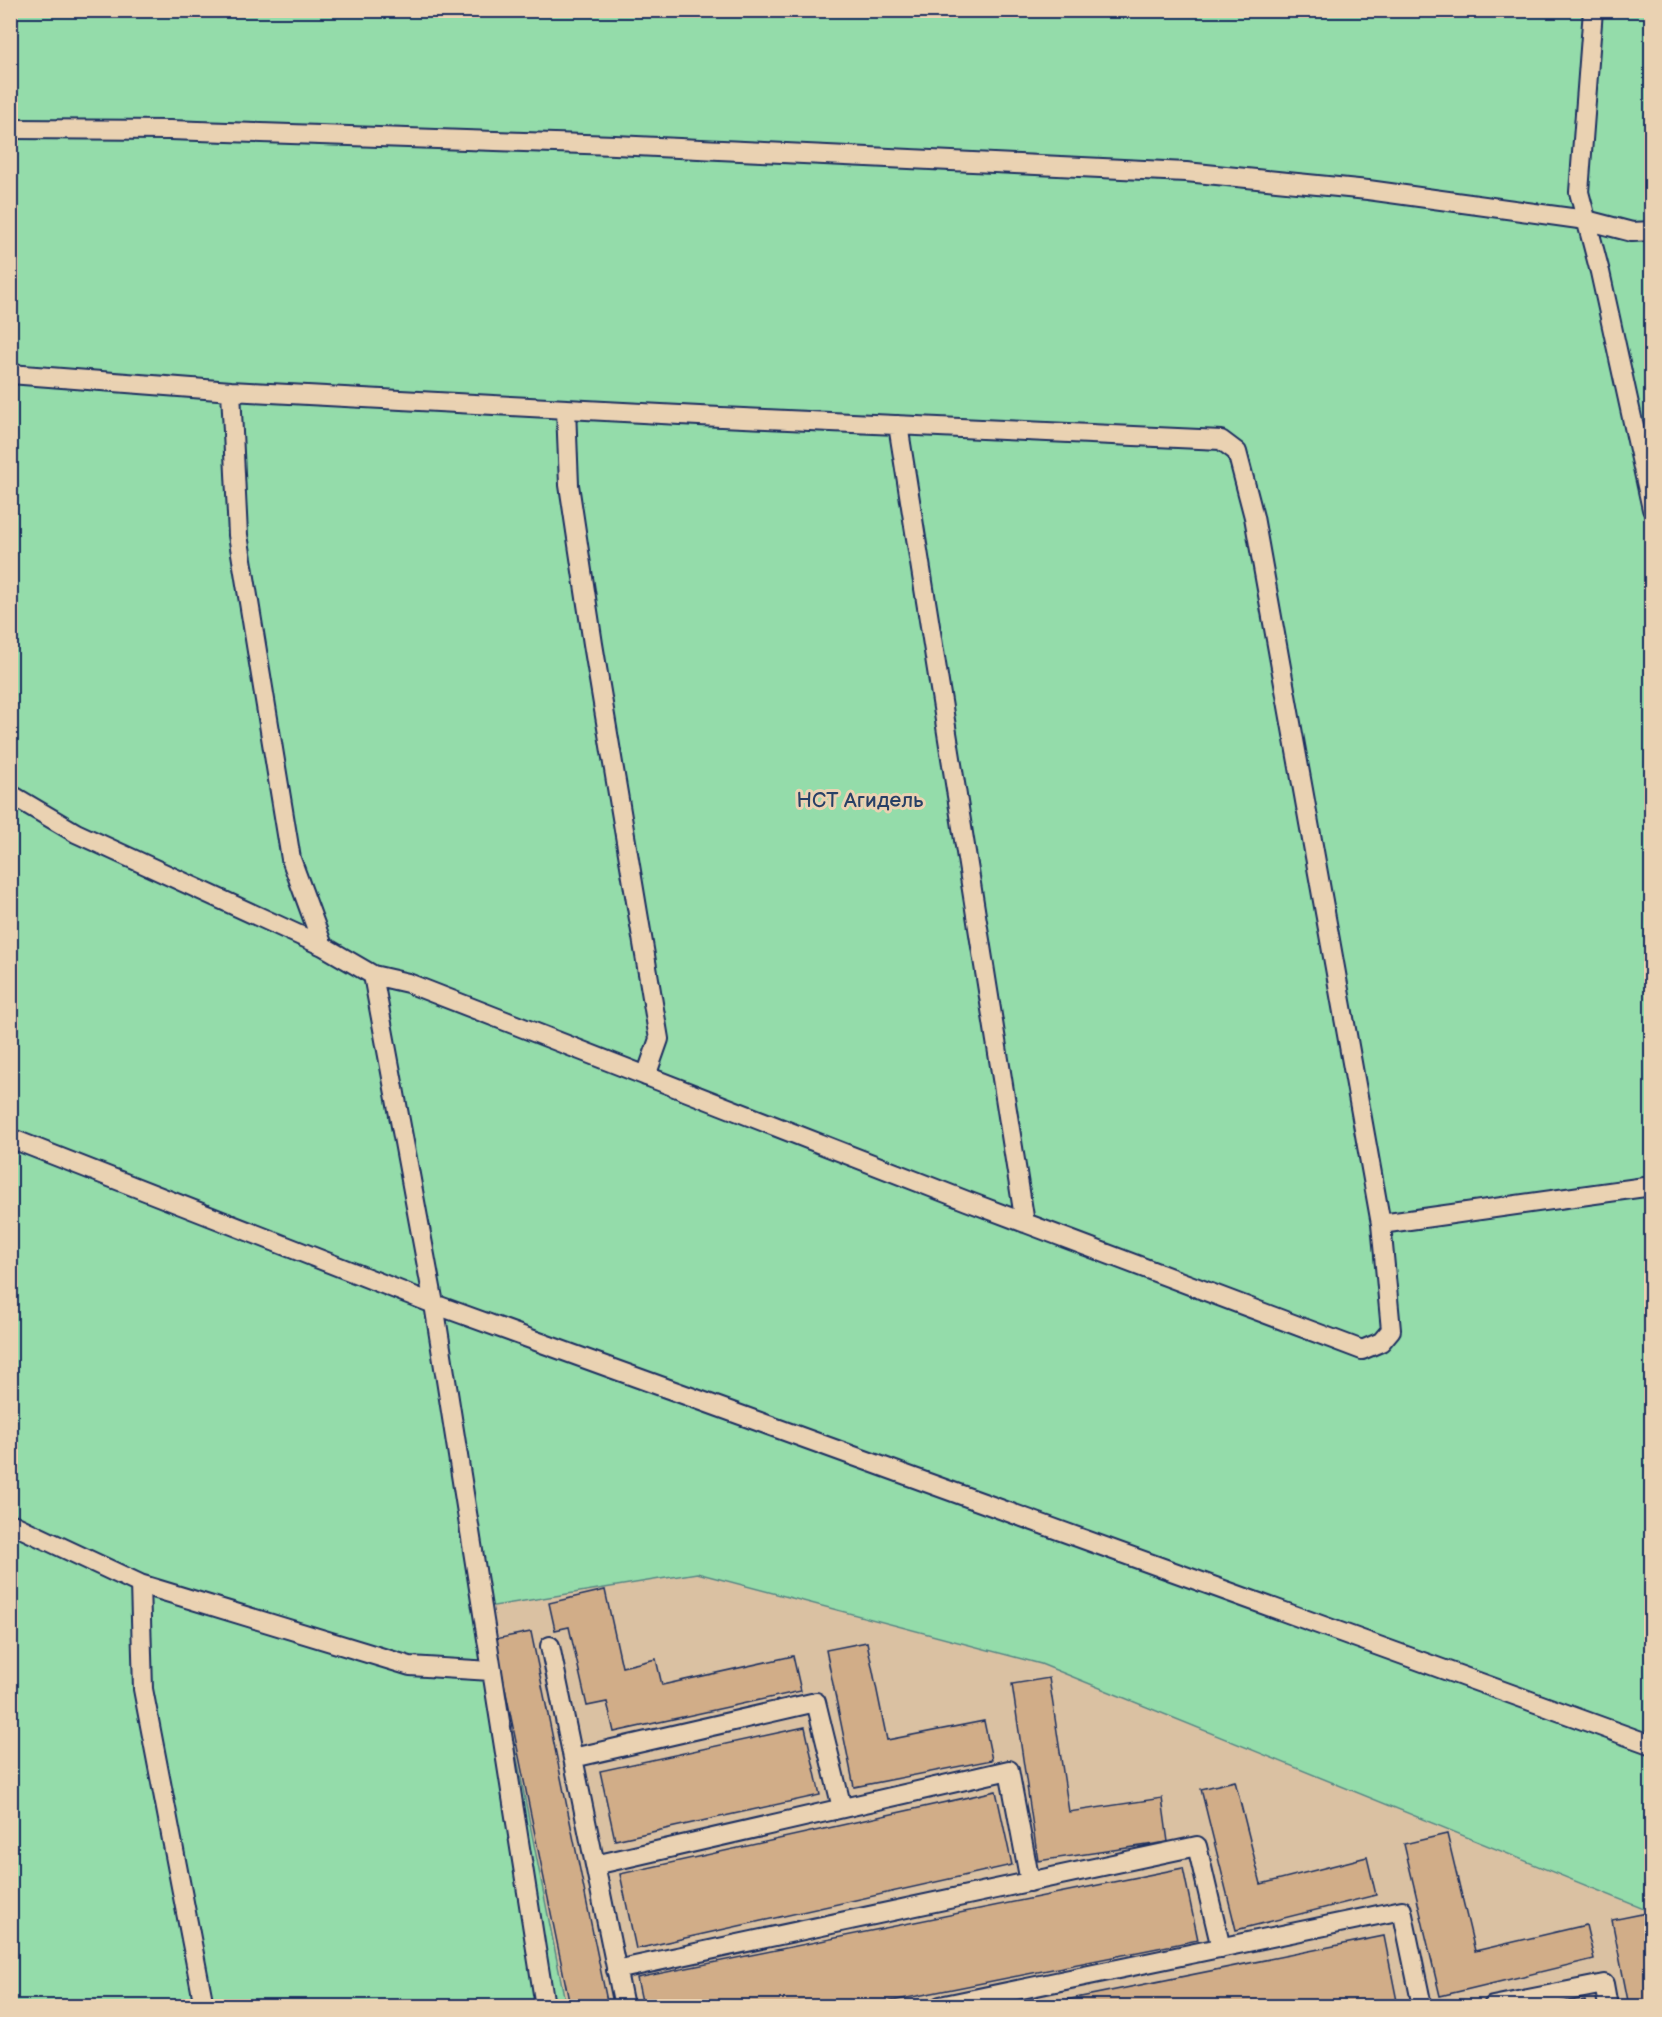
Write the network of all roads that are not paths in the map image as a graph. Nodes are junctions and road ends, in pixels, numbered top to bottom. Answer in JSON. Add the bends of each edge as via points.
{"nodes":[{"id":1,"x":1593,"y":10,"type":"edge"},
{"id":2,"x":10,"y":129,"type":"edge"},
{"id":3,"x":1586,"y":220,"type":"junction"},
{"id":4,"x":1652,"y":231,"type":"edge"},
{"id":5,"x":10,"y":374,"type":"edge"},
{"id":6,"x":231,"y":391,"type":"junction"},
{"id":7,"x":566,"y":409,"type":"junction"},
{"id":8,"x":898,"y":425,"type":"junction"},
{"id":9,"x":1652,"y":509,"type":"edge"},
{"id":10,"x":10,"y":795,"type":"edge"},
{"id":11,"x":323,"y":946,"type":"junction"},
{"id":12,"x":373,"y":975,"type":"junction"},
{"id":13,"x":646,"y":1076,"type":"junction"},
{"id":14,"x":10,"y":1138,"type":"edge"},
{"id":15,"x":1652,"y":1186,"type":"edge"},
{"id":16,"x":1025,"y":1223,"type":"junction"},
{"id":17,"x":1381,"y":1224,"type":"junction"},
{"id":18,"x":434,"y":1304,"type":"junction"},
{"id":19,"x":10,"y":1523,"type":"edge"},
{"id":20,"x":140,"y":1584,"type":"junction"},
{"id":21,"x":550,"y":1646,"type":"dead end"},
{"id":22,"x":491,"y":1671,"type":"junction"},
{"id":23,"x":1652,"y":1745,"type":"edge"},
{"id":24,"x":573,"y":1758,"type":"junction"},
{"id":25,"x":842,"y":1808,"type":"junction"},
{"id":26,"x":595,"y":1865,"type":"junction"},
{"id":27,"x":1030,"y":1882,"type":"junction"},
{"id":28,"x":1221,"y":1948,"type":"junction"},
{"id":29,"x":616,"y":1970,"type":"junction"},
{"id":30,"x":204,"y":2007,"type":"edge"},
{"id":31,"x":545,"y":2007,"type":"edge"},
{"id":32,"x":624,"y":2007,"type":"edge"},
{"id":33,"x":940,"y":2007,"type":"edge"},
{"id":34,"x":1422,"y":2007,"type":"edge"},
{"id":35,"x":1493,"y":2007,"type":"edge"},
{"id":36,"x":1608,"y":2007,"type":"edge"}],
"edges":[{"from":1,"to":3,"type":"lane","via":[[1579,192]]},
{"from":2,"to":3,"type":"lane","via":[[170,130],[603,144],[1186,172],[1368,190]]},
{"from":3,"to":4,"type":"lane","via":[[1632,232]]},
{"from":3,"to":9,"type":"lane"},
{"from":5,"to":6,"type":"lane"},
{"from":6,"to":7,"type":"lane"},
{"from":6,"to":11,"type":"lane","via":[[238,535],[289,848]]},
{"from":7,"to":8,"type":"lane"},
{"from":7,"to":13,"type":"lane","via":[[573,508],[659,1040]]},
{"from":8,"to":16,"type":"lane"},
{"from":8,"to":17,"type":"lane","via":[[1221,440],[1237,452],[1254,517]]},
{"from":10,"to":11,"type":"lane","via":[[76,833]]},
{"from":11,"to":12,"type":"lane"},
{"from":12,"to":13,"type":"lane","via":[[408,983]]},
{"from":12,"to":18,"type":"lane"},
{"from":13,"to":16,"type":"lane"},
{"from":14,"to":18,"type":"lane"},
{"from":15,"to":17,"type":"lane"},
{"from":16,"to":17,"type":"lane","via":[[1362,1350],[1381,1342],[1391,1329]]},
{"from":18,"to":22,"type":"lane"},
{"from":18,"to":23,"type":"lane"},
{"from":19,"to":20,"type":"lane"},
{"from":20,"to":22,"type":"lane","via":[[410,1666]]},
{"from":20,"to":30,"type":"lane","via":[[143,1689]]},
{"from":21,"to":24,"type":"lane"},
{"from":22,"to":31,"type":"lane"},
{"from":24,"to":25,"type":"lane","via":[[816,1702]]},
{"from":24,"to":26,"type":"lane"},
{"from":25,"to":26,"type":"lane"},
{"from":25,"to":27,"type":"lane","via":[[1009,1770]]},
{"from":26,"to":29,"type":"lane"},
{"from":27,"to":28,"type":"lane","via":[[1197,1846]]},
{"from":27,"to":29,"type":"lane"},
{"from":28,"to":33,"type":"lane"},
{"from":28,"to":34,"type":"lane","via":[[1402,1910]]},
{"from":29,"to":32,"type":"lane"},
{"from":35,"to":36,"type":"lane","via":[[1604,1984]]}]}
